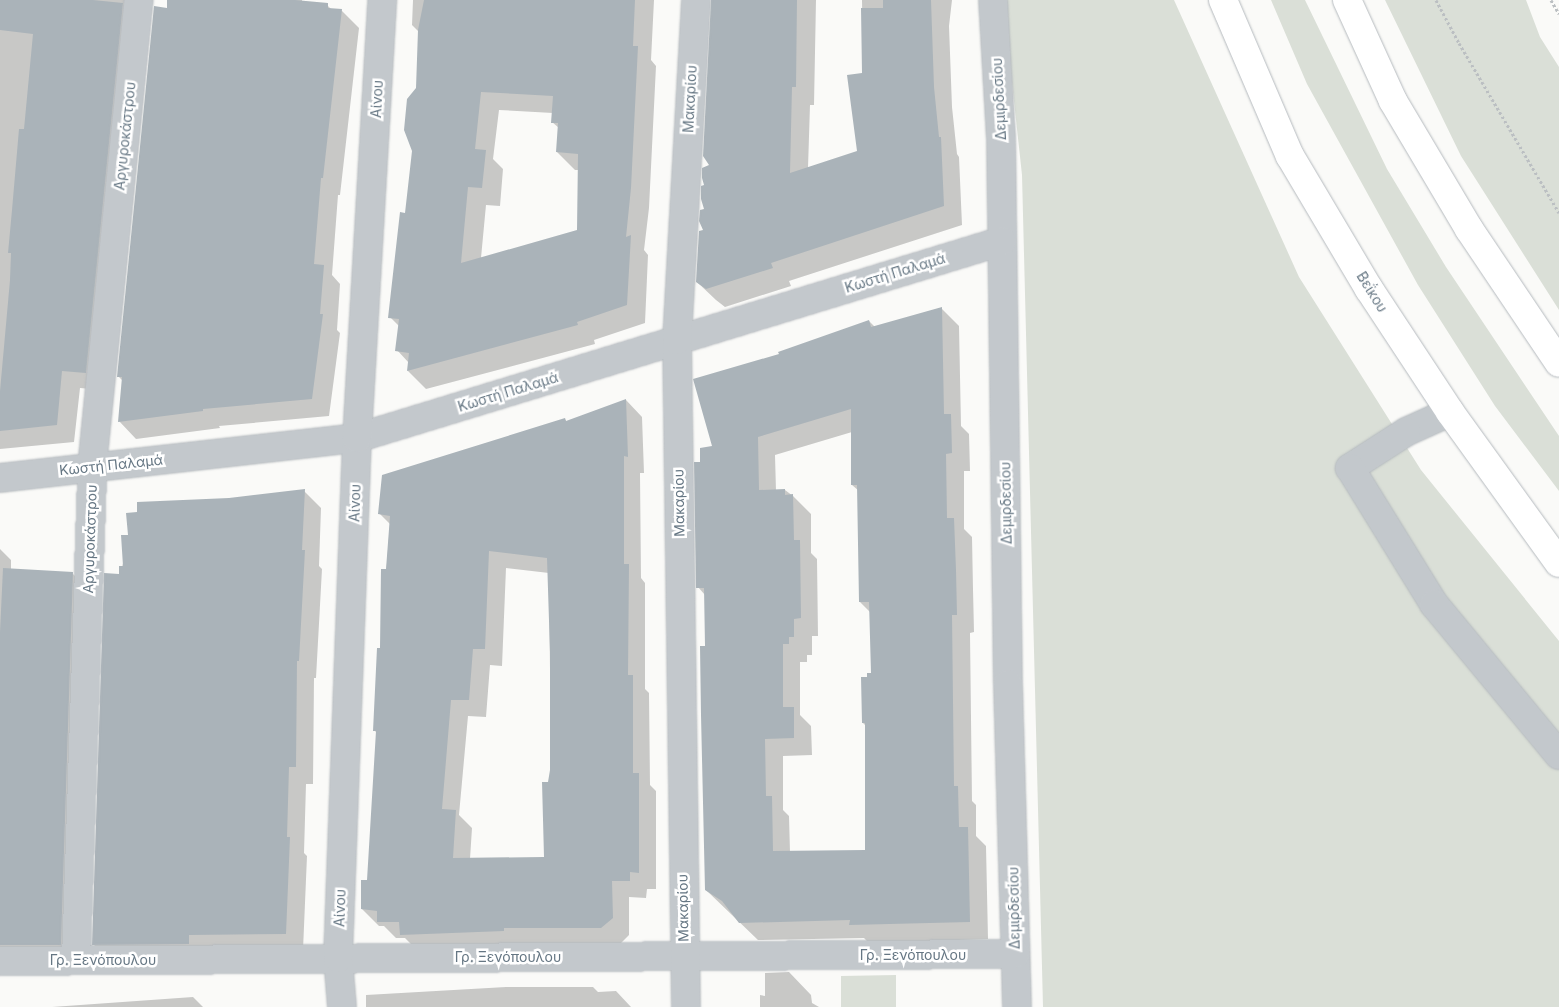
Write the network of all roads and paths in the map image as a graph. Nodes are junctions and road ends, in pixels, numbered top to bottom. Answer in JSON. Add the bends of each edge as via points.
{"nodes":[{"id":1,"x":139,"y":0,"type":"edge"},
{"id":2,"x":382,"y":0,"type":"edge"},
{"id":3,"x":696,"y":0,"type":"edge"},
{"id":4,"x":993,"y":0,"type":"edge"},
{"id":5,"x":1223,"y":0,"type":"edge"},
{"id":6,"x":1347,"y":0,"type":"edge"},
{"id":7,"x":1436,"y":0,"type":"edge"},
{"id":8,"x":1552,"y":0,"type":"edge"},
{"id":9,"x":1559,"y":14,"type":"edge"},
{"id":10,"x":1559,"y":213,"type":"edge"},
{"id":11,"x":1002,"y":241,"type":"junction"},
{"id":12,"x":677,"y":340,"type":"junction"},
{"id":13,"x":1559,"y":363,"type":"edge"},
{"id":14,"x":1450,"y":412,"type":"junction"},
{"id":15,"x":357,"y":438,"type":"junction"},
{"id":16,"x":92,"y":467,"type":"junction"},
{"id":17,"x":0,"y":478,"type":"edge"},
{"id":18,"x":1559,"y":563,"type":"edge"},
{"id":19,"x":1559,"y":755,"type":"edge"},
{"id":20,"x":1015,"y":954,"type":"junction"},
{"id":21,"x":684,"y":956,"type":"junction"},
{"id":22,"x":338,"y":958,"type":"junction"},
{"id":23,"x":76,"y":960,"type":"junction"},
{"id":24,"x":0,"y":961,"type":"edge"},
{"id":25,"x":342,"y":1007,"type":"edge"},
{"id":26,"x":686,"y":1007,"type":"edge"},
{"id":27,"x":1017,"y":1007,"type":"edge"}],
"edges":[{"from":1,"to":16,"type":"street","name":"Αργυροκάστρου"},
{"from":2,"to":15,"type":"street","name":"Αίνου"},
{"from":3,"to":12,"type":"street","name":"Μακαρίου"},
{"from":4,"to":11,"type":"street","name":"Δεμιρδεσίου","via":[[1001,137]]},
{"from":5,"to":14,"type":"main road","name":"Βεΐκου","via":[[1290,156],[1369,289]]},
{"from":6,"to":13,"type":"main road","via":[[1403,118],[1468,229]]},
{"from":7,"to":10,"type":"path"},
{"from":8,"to":9,"type":"path"},
{"from":11,"to":12,"type":"street","name":"Κωστή Παλαμά"},
{"from":11,"to":20,"type":"street","name":"Δεμιρδεσίου"},
{"from":12,"to":15,"type":"street","name":"Κωστή Παλαμά"},
{"from":12,"to":21,"type":"street","name":"Μακαρίου"},
{"from":14,"to":18,"type":"main road","name":"Βεΐκου"},
{"from":14,"to":19,"type":"street","via":[[1406,432],[1350,468],[1434,604]]},
{"from":15,"to":16,"type":"street","name":"Κωστή Παλαμά"},
{"from":15,"to":22,"type":"street","name":"Αίνου"},
{"from":16,"to":17,"type":"street","name":"Κωστή Παλαμά"},
{"from":16,"to":23,"type":"street","name":"Αργυροκάστρου"},
{"from":20,"to":21,"type":"street","name":"Γρ. Ξενόπουλου"},
{"from":20,"to":27,"type":"street","name":"Δεμιρδεσίου"},
{"from":21,"to":22,"type":"street","name":"Γρ. Ξενόπουλου"},
{"from":21,"to":26,"type":"street","name":"Μακαρίου"},
{"from":22,"to":23,"type":"street","name":"Γρ. Ξενόπουλου"},
{"from":22,"to":25,"type":"street","name":"Αίνου"},
{"from":23,"to":24,"type":"street","name":"Γρ. Ξενόπουλου"}]}
